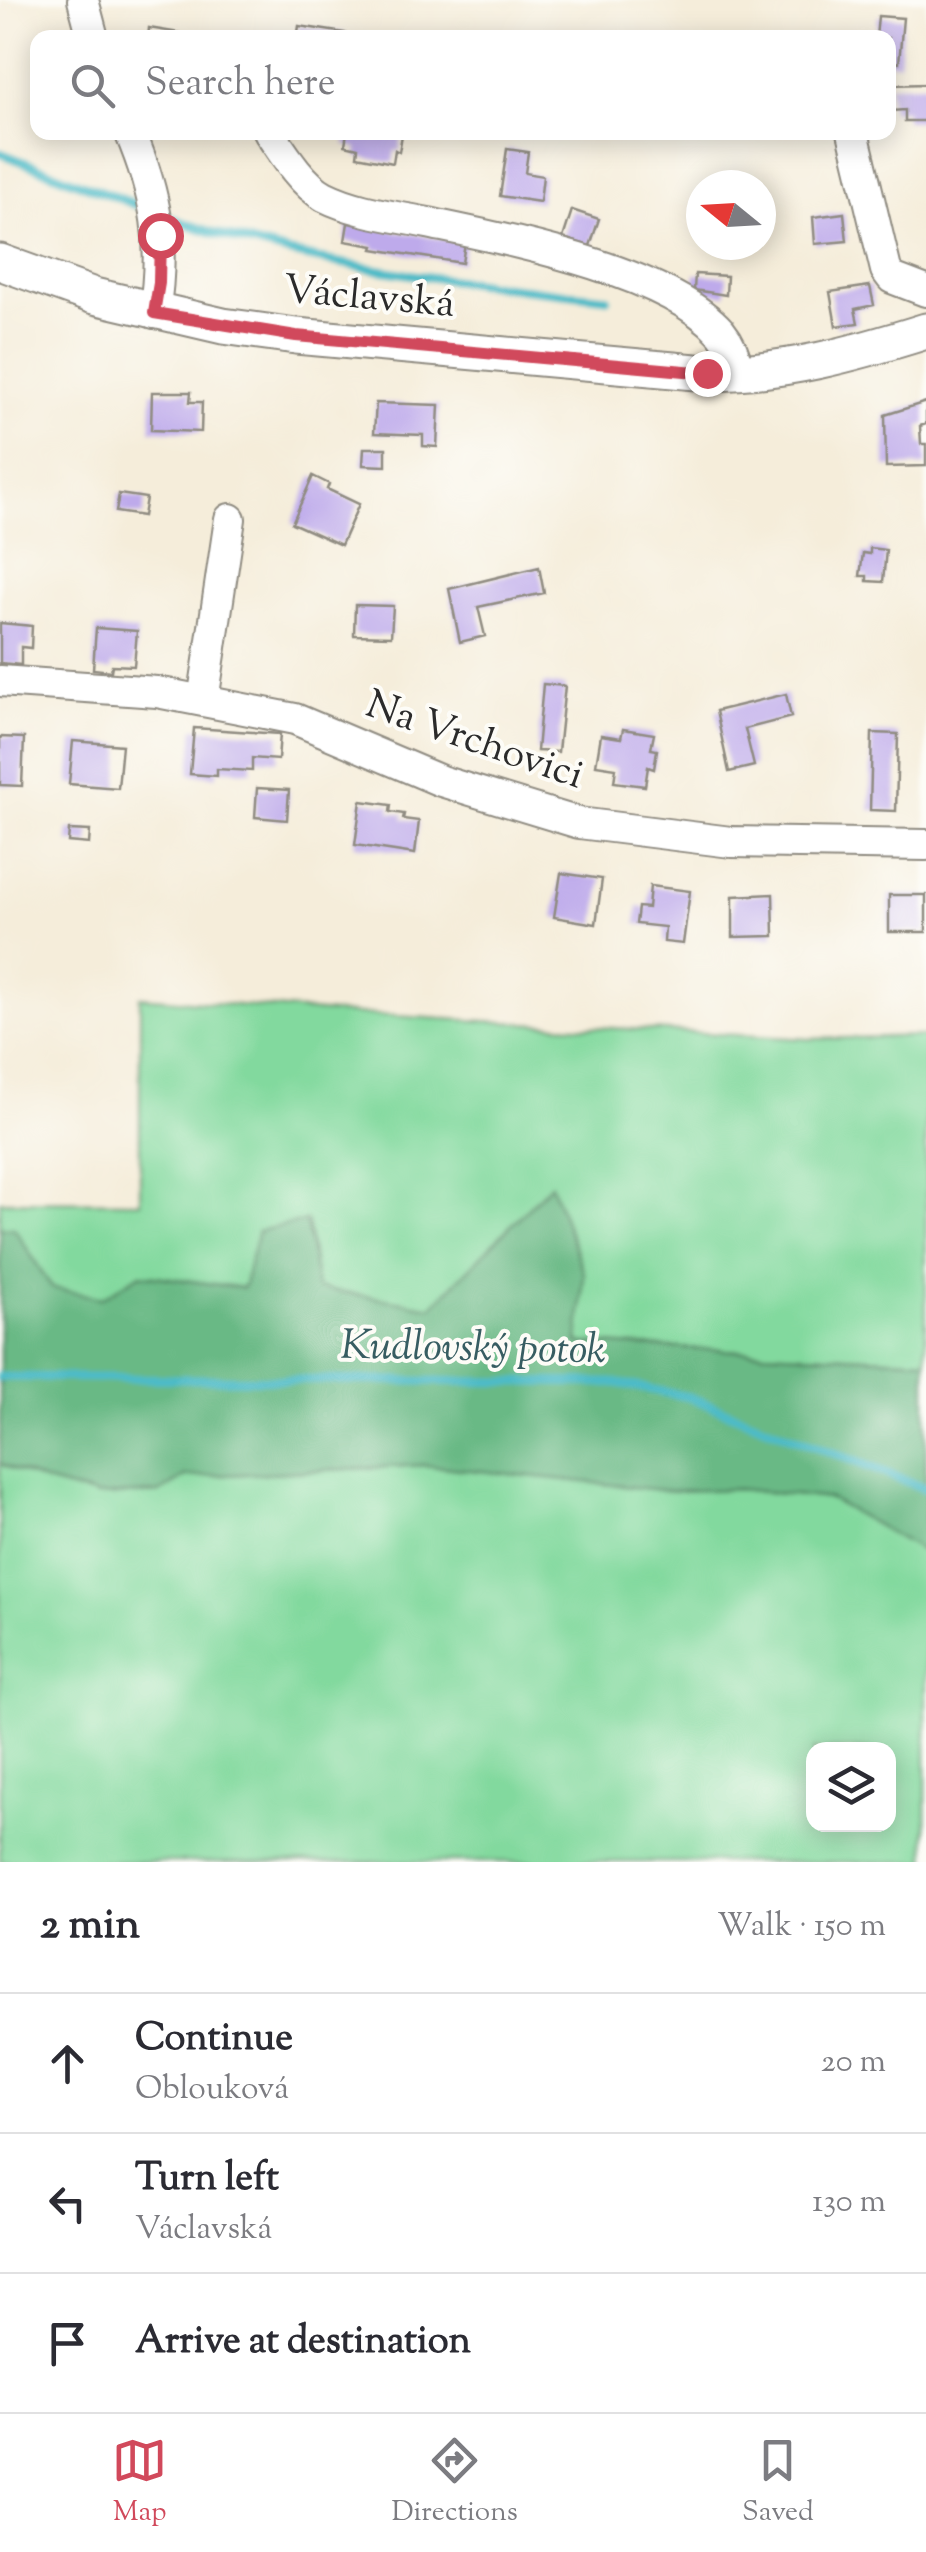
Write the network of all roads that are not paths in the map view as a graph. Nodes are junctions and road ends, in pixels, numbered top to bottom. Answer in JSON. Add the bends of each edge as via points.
{"nodes":[{"id":1,"x":83,"y":0,"type":"edge"},
{"id":2,"x":91,"y":30,"type":"edge"},
{"id":3,"x":133,"y":140,"type":"edge"},
{"id":4,"x":276,"y":140,"type":"edge"},
{"id":5,"x":856,"y":140,"type":"edge"},
{"id":6,"x":0,"y":262,"type":"edge"},
{"id":7,"x":926,"y":291,"type":"edge"},
{"id":8,"x":154,"y":313,"type":"junction"},
{"id":9,"x":926,"y":331,"type":"edge"},
{"id":10,"x":739,"y":373,"type":"junction"},
{"id":11,"x":230,"y":518,"type":"dead end"},
{"id":12,"x":0,"y":682,"type":"edge"},
{"id":13,"x":203,"y":701,"type":"junction"},
{"id":14,"x":926,"y":845,"type":"edge"}],
"edges":[{"from":1,"to":2,"type":"street"},
{"from":3,"to":8,"type":"street","via":[[160,235]]},
{"from":4,"to":10,"type":"street","name":"Václavská","via":[[321,194],[362,210],[485,236],[673,295],[719,330]]},
{"from":5,"to":7,"type":"street","via":[[886,270]]},
{"from":6,"to":8,"type":"street","name":"Václavská"},
{"from":8,"to":10,"type":"street","name":"Václavská","via":[[296,336]]},
{"from":9,"to":10,"type":"street","name":"Václavská","via":[[836,359]]},
{"from":11,"to":13,"type":"street"},
{"from":12,"to":13,"type":"street","name":"Na Vrchovici"},
{"from":13,"to":14,"type":"street","name":"Na Vrchovici","via":[[295,719],[442,781],[578,823],[731,842]]}]}
